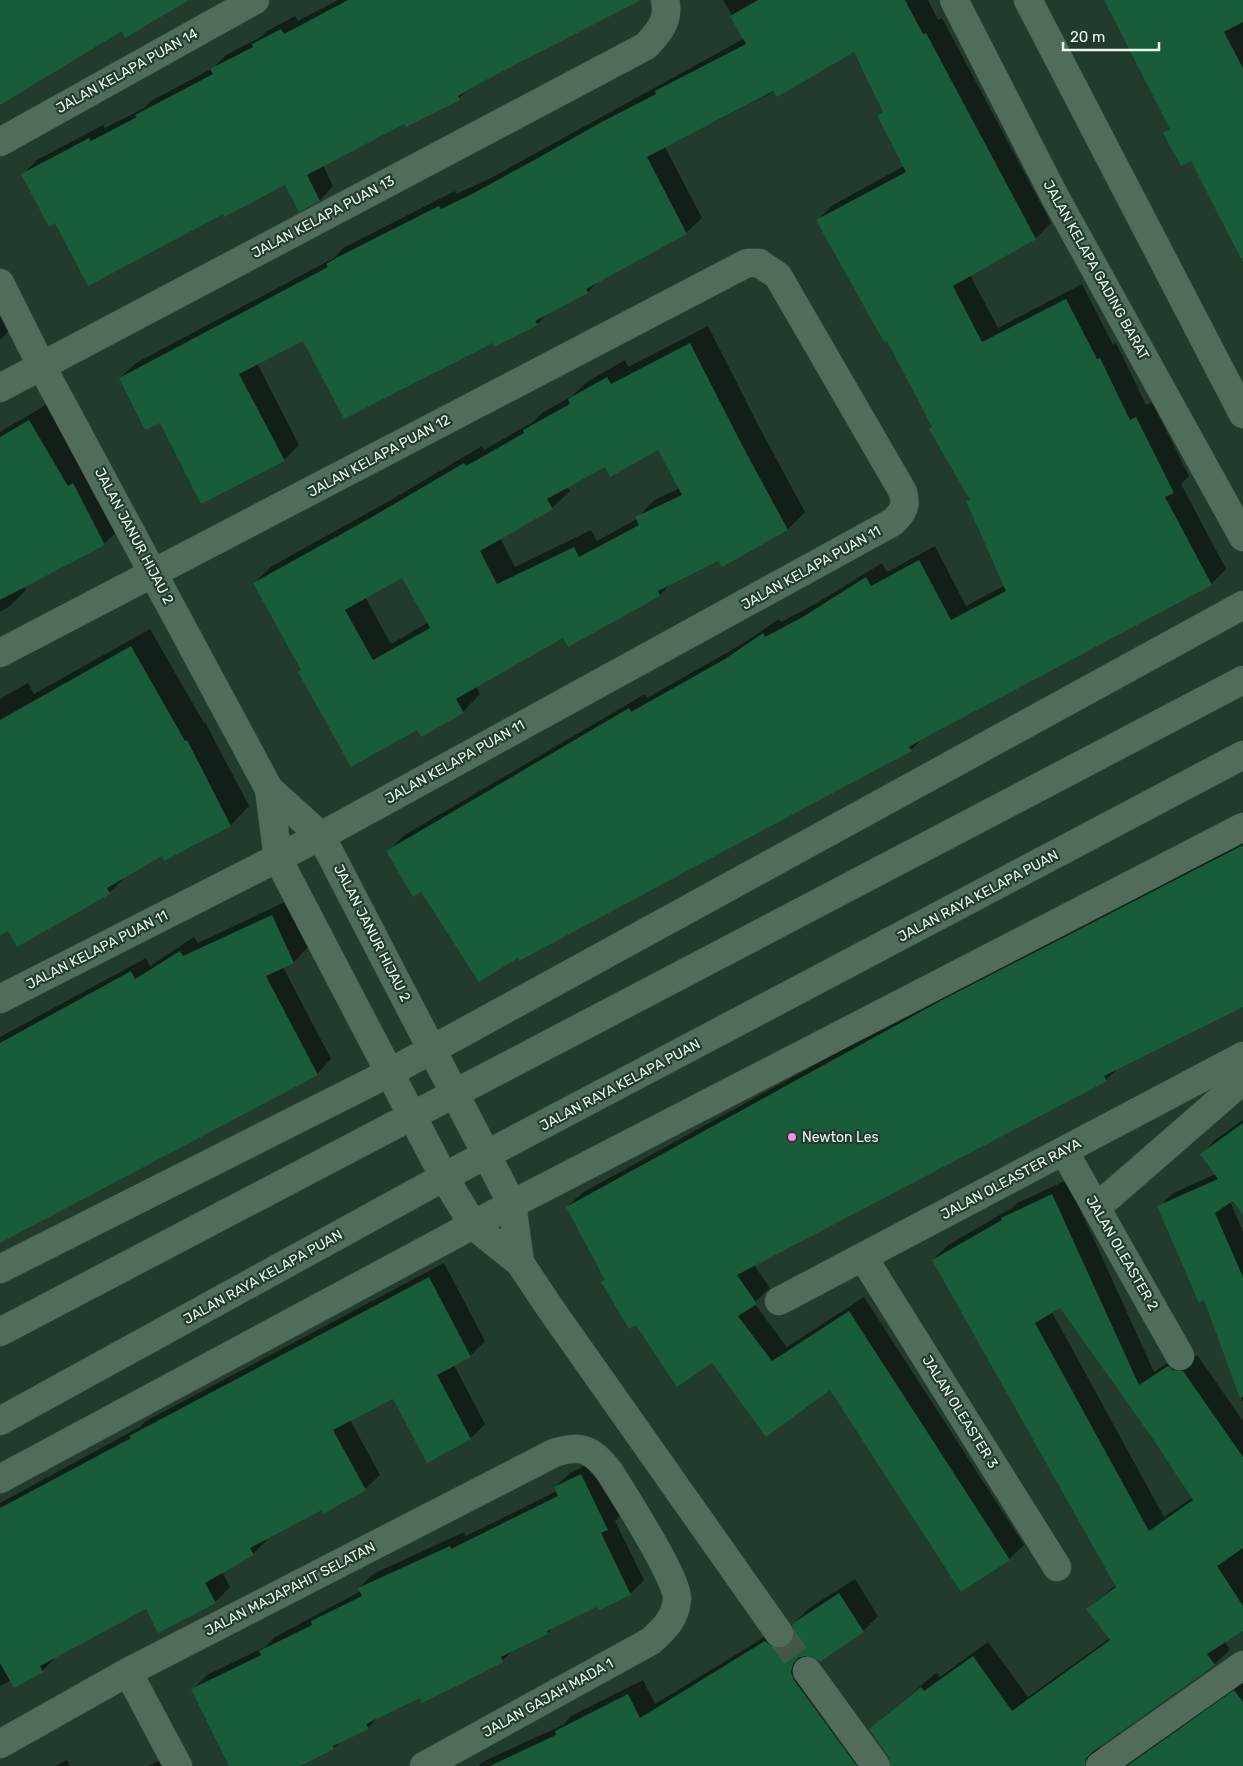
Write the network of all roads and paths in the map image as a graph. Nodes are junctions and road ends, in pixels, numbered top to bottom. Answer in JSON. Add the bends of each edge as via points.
{"nodes":[{"id":1,"x":255,"y":0,"type":"edge"},
{"id":2,"x":665,"y":0,"type":"edge"},
{"id":3,"x":954,"y":0,"type":"edge"},
{"id":4,"x":1028,"y":0,"type":"edge"},
{"id":5,"x":0,"y":142,"type":"edge"},
{"id":6,"x":0,"y":283,"type":"edge"},
{"id":7,"x":41,"y":365,"type":"junction"},
{"id":8,"x":0,"y":388,"type":"edge"},
{"id":9,"x":1243,"y":414,"type":"edge"},
{"id":10,"x":903,"y":512,"type":"joint"},
{"id":11,"x":1243,"y":537,"type":"edge"},
{"id":12,"x":154,"y":574,"type":"junction"},
{"id":13,"x":1243,"y":605,"type":"edge"},
{"id":14,"x":0,"y":653,"type":"edge"},
{"id":15,"x":1243,"y":680,"type":"edge"},
{"id":16,"x":1243,"y":755,"type":"edge"},
{"id":17,"x":269,"y":789,"type":"junction"},
{"id":18,"x":1243,"y":827,"type":"edge"},
{"id":19,"x":321,"y":836,"type":"junction"},
{"id":20,"x":278,"y":859,"type":"junction"},
{"id":21,"x":0,"y":999,"type":"edge"},
{"id":22,"x":431,"y":1048,"type":"junction"},
{"id":23,"x":1243,"y":1056,"type":"edge"},
{"id":24,"x":389,"y":1072,"type":"junction"},
{"id":25,"x":1243,"y":1080,"type":"edge"},
{"id":26,"x":455,"y":1093,"type":"junction"},
{"id":27,"x":413,"y":1116,"type":"junction"},
{"id":28,"x":1064,"y":1151,"type":"junction"},
{"id":29,"x":488,"y":1155,"type":"junction"},
{"id":30,"x":444,"y":1177,"type":"junction"},
{"id":31,"x":512,"y":1204,"type":"junction"},
{"id":32,"x":1096,"y":1208,"type":"junction"},
{"id":33,"x":474,"y":1226,"type":"junction"},
{"id":34,"x":863,"y":1257,"type":"junction"},
{"id":35,"x":520,"y":1263,"type":"junction"},
{"id":36,"x":0,"y":1269,"type":"edge"},
{"id":37,"x":779,"y":1301,"type":"dead end"},
{"id":38,"x":0,"y":1332,"type":"edge"},
{"id":39,"x":1180,"y":1356,"type":"dead end"},
{"id":40,"x":0,"y":1421,"type":"edge"},
{"id":41,"x":584,"y":1449,"type":"joint"},
{"id":42,"x":0,"y":1479,"type":"edge"},
{"id":43,"x":1056,"y":1567,"type":"dead end"},
{"id":44,"x":779,"y":1633,"type":"tunnel mouth"},
{"id":45,"x":1243,"y":1665,"type":"edge"},
{"id":46,"x":807,"y":1671,"type":"tunnel mouth"},
{"id":47,"x":128,"y":1672,"type":"junction"},
{"id":48,"x":0,"y":1744,"type":"edge"},
{"id":49,"x":178,"y":1766,"type":"edge"},
{"id":50,"x":424,"y":1766,"type":"edge"},
{"id":51,"x":876,"y":1766,"type":"edge"},
{"id":52,"x":1100,"y":1766,"type":"edge"}],
"edges":[{"from":1,"to":5,"type":"street","name":"JALAN KELAPA PUAN 14"},
{"from":2,"to":7,"type":"street","name":"JALAN KELAPA PUAN 13","via":[[668,10],[662,30],[646,46]]},
{"from":3,"to":11,"type":"street","name":"JALAN KELAPA GADING BARAT","via":[[1054,195]]},
{"from":4,"to":9,"type":"street"},
{"from":6,"to":7,"type":"street","name":"JALAN JANUR HIJAU 2"},
{"from":7,"to":8,"type":"street","name":"JALAN KELAPA PUAN 13"},
{"from":7,"to":12,"type":"street","name":"JALAN JANUR HIJAU 2"},
{"from":10,"to":12,"type":"street","name":"JALAN KELAPA PUAN 12","via":[[906,501],[903,492],[778,276],[759,264],[747,263]]},
{"from":10,"to":19,"type":"street","name":"JALAN KELAPA PUAN 11","via":[[893,522]]},
{"from":12,"to":14,"type":"street","name":"JALAN KELAPA PUAN 12"},
{"from":12,"to":17,"type":"street","name":"JALAN JANUR HIJAU 2"},
{"from":13,"to":22,"type":"street"},
{"from":15,"to":26,"type":"street"},
{"from":16,"to":29,"type":"street","name":"JALAN RAYA KELAPA PUAN"},
{"from":17,"to":19,"type":"street","name":"JALAN JANUR HIJAU 2"},
{"from":17,"to":20,"type":"street","name":"JALAN JANUR HIJAU 2"},
{"from":18,"to":31,"type":"street"},
{"from":19,"to":20,"type":"street","name":"JALAN KELAPA PUAN 11"},
{"from":19,"to":22,"type":"street","name":"JALAN JANUR HIJAU 2"},
{"from":20,"to":21,"type":"street","name":"JALAN KELAPA PUAN 11"},
{"from":20,"to":24,"type":"street","name":"JALAN JANUR HIJAU 2"},
{"from":22,"to":24,"type":"street"},
{"from":22,"to":26,"type":"street","name":"JALAN JANUR HIJAU 2"},
{"from":23,"to":28,"type":"street","name":"JALAN OLEASTER RAYA"},
{"from":24,"to":27,"type":"street","name":"JALAN JANUR HIJAU 2"},
{"from":24,"to":36,"type":"street"},
{"from":25,"to":32,"type":"street"},
{"from":26,"to":27,"type":"street"},
{"from":26,"to":29,"type":"street","name":"JALAN JANUR HIJAU 2"},
{"from":27,"to":30,"type":"street","name":"JALAN JANUR HIJAU 2"},
{"from":27,"to":38,"type":"street"},
{"from":28,"to":32,"type":"street","name":"JALAN OLEASTER 2"},
{"from":28,"to":34,"type":"street","name":"JALAN OLEASTER RAYA"},
{"from":29,"to":30,"type":"street","name":"JALAN RAYA KELAPA PUAN"},
{"from":29,"to":31,"type":"street","name":"JALAN JANUR HIJAU 2"},
{"from":30,"to":33,"type":"street","name":"JALAN JANUR HIJAU 2"},
{"from":30,"to":40,"type":"street","name":"JALAN RAYA KELAPA PUAN"},
{"from":31,"to":33,"type":"street"},
{"from":31,"to":35,"type":"street","name":"JALAN JANUR HIJAU 2"},
{"from":32,"to":39,"type":"street","name":"JALAN OLEASTER 2"},
{"from":33,"to":35,"type":"street","name":"JALAN JANUR HIJAU 2"},
{"from":33,"to":42,"type":"street"},
{"from":34,"to":37,"type":"street","name":"JALAN OLEASTER RAYA"},
{"from":34,"to":43,"type":"street","name":"JALAN OLEASTER 3"},
{"from":35,"to":44,"type":"street"},
{"from":41,"to":47,"type":"street","name":"JALAN MAJAPAHIT SELATAN","via":[[570,1447],[554,1453]]},
{"from":41,"to":50,"type":"street","name":"JALAN GAJAH MADA 1","via":[[599,1458],[609,1471],[671,1576],[678,1599],[669,1624],[651,1641]]},
{"from":45,"to":52,"type":"street"},
{"from":46,"to":51,"type":"street"},
{"from":47,"to":48,"type":"street","name":"JALAN MAJAPAHIT SELATAN"},
{"from":47,"to":49,"type":"street"}]}
